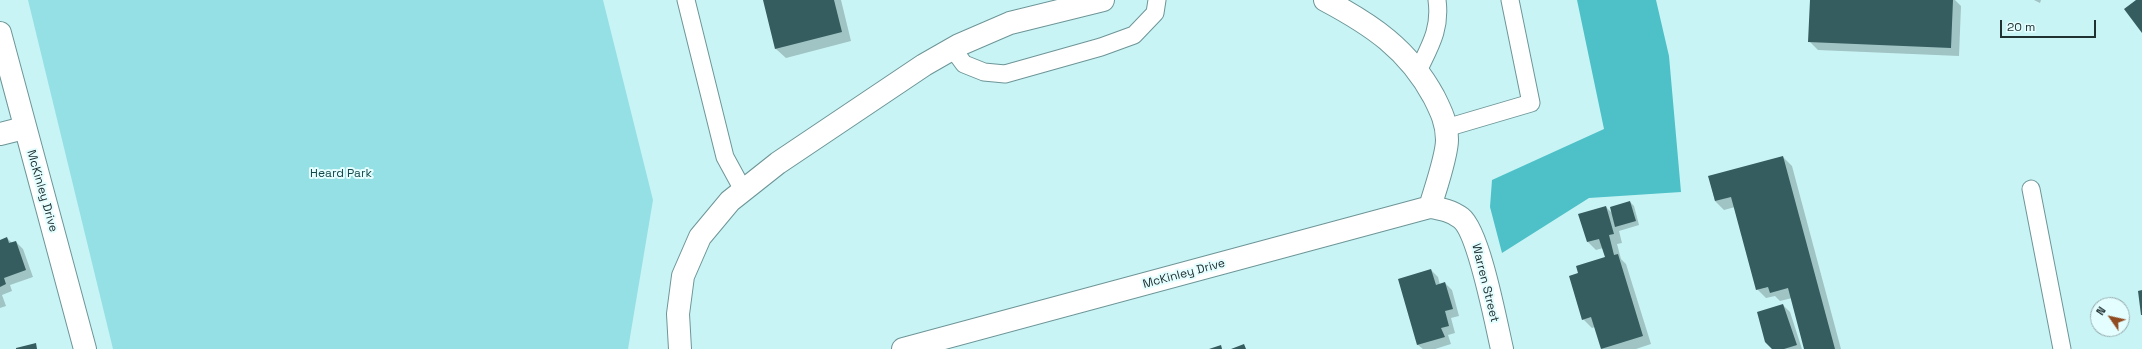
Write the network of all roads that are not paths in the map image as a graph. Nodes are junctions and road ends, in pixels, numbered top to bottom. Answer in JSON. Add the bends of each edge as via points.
{"nodes":[{"id":1,"x":686,"y":0,"type":"edge"},
{"id":2,"x":1103,"y":0,"type":"edge"},
{"id":3,"x":1157,"y":0,"type":"edge"},
{"id":4,"x":1327,"y":0,"type":"edge"},
{"id":5,"x":1437,"y":0,"type":"edge"},
{"id":6,"x":1510,"y":0,"type":"edge"},
{"id":7,"x":0,"y":33,"type":"edge"},
{"id":8,"x":953,"y":49,"type":"junction"},
{"id":9,"x":1418,"y":71,"type":"junction"},
{"id":10,"x":24,"y":128,"type":"junction"},
{"id":11,"x":1446,"y":128,"type":"junction"},
{"id":12,"x":0,"y":134,"type":"edge"},
{"id":13,"x":2031,"y":189,"type":"dead end"},
{"id":14,"x":743,"y":190,"type":"junction"},
{"id":15,"x":1430,"y":207,"type":"junction"},
{"id":16,"x":1463,"y":219,"type":"joint"},
{"id":17,"x":85,"y":349,"type":"edge"},
{"id":18,"x":680,"y":349,"type":"edge"},
{"id":19,"x":903,"y":349,"type":"edge"},
{"id":20,"x":1502,"y":349,"type":"edge"},
{"id":21,"x":2062,"y":349,"type":"edge"}],
"edges":[{"from":1,"to":14,"type":"lane","via":[[725,157]]},
{"from":2,"to":8,"type":"street","via":[[1010,23]]},
{"from":3,"to":8,"type":"lane","via":[[1155,13],[1134,35],[1005,74],[984,72],[964,64]]},
{"from":4,"to":9,"type":"street","via":[[1383,36],[1410,60]]},
{"from":5,"to":9,"type":"lane","via":[[1439,16],[1434,37]]},
{"from":6,"to":11,"type":"lane","via":[[1531,103]]},
{"from":7,"to":10,"type":"street","name":"McKinley Drive"},
{"from":8,"to":14,"type":"street","via":[[924,65],[778,163]]},
{"from":9,"to":11,"type":"street","via":[[1445,117]]},
{"from":10,"to":12,"type":"street"},
{"from":10,"to":17,"type":"street","name":"McKinley Drive"},
{"from":11,"to":15,"type":"street","via":[[1447,140]]},
{"from":13,"to":21,"type":"lane"},
{"from":14,"to":18,"type":"street","via":[[730,201],[700,237],[683,276],[678,314]]},
{"from":15,"to":16,"type":"street","name":"McKinley Drive","via":[[1448,210]]},
{"from":15,"to":19,"type":"street","name":"McKinley Drive"},
{"from":16,"to":20,"type":"street","name":"Warren Street","via":[[1474,238]]}]}
